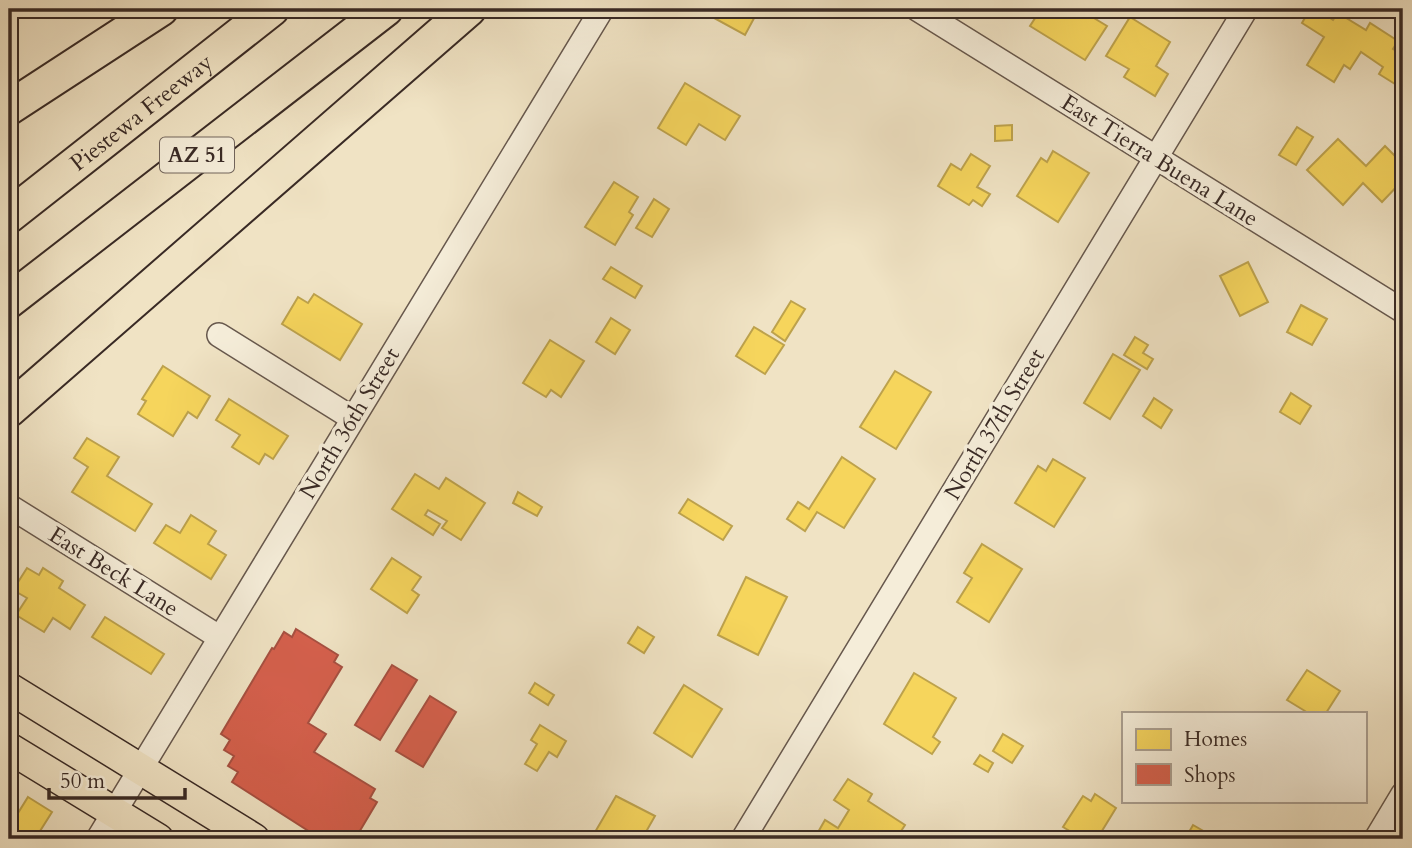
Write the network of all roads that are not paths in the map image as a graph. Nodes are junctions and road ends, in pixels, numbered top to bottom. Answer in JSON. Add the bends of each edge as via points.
{"nodes":[{"id":1,"x":161,"y":9,"type":"edge"},
{"id":2,"x":272,"y":9,"type":"edge"},
{"id":3,"x":386,"y":9,"type":"edge"},
{"id":4,"x":469,"y":9,"type":"edge"},
{"id":5,"x":602,"y":9,"type":"edge"},
{"id":6,"x":917,"y":9,"type":"edge"},
{"id":7,"x":1246,"y":9,"type":"edge"},
{"id":8,"x":9,"y":108,"type":"edge"},
{"id":9,"x":1156,"y":157,"type":"junction"},
{"id":10,"x":9,"y":216,"type":"edge"},
{"id":11,"x":9,"y":301,"type":"edge"},
{"id":12,"x":1403,"y":311,"type":"edge"},
{"id":13,"x":219,"y":335,"type":"dead end"},
{"id":14,"x":9,"y":410,"type":"edge"},
{"id":15,"x":352,"y":418,"type":"junction"},
{"id":16,"x":9,"y":506,"type":"edge"},
{"id":17,"x":219,"y":637,"type":"junction"},
{"id":18,"x":9,"y":688,"type":"edge"},
{"id":19,"x":9,"y":748,"type":"edge"},
{"id":20,"x":141,"y":770,"type":"junction"},
{"id":21,"x":1403,"y":794,"type":"edge"},
{"id":22,"x":114,"y":813,"type":"junction"},
{"id":23,"x":98,"y":839,"type":"edge"},
{"id":24,"x":158,"y":839,"type":"edge"},
{"id":25,"x":254,"y":839,"type":"edge"},
{"id":26,"x":743,"y":839,"type":"edge"},
{"id":27,"x":1376,"y":839,"type":"edge"}],
"edges":[{"from":1,"to":8,"type":"highway"},
{"from":2,"to":10,"type":"highway","name":"Piestewa Freeway","number":"AZ 51"},
{"from":3,"to":11,"type":"highway","number":"AZ 51"},
{"from":4,"to":14,"type":"highway"},
{"from":5,"to":15,"type":"street","name":"North 36th Street"},
{"from":6,"to":9,"type":"street","name":"East Tierra Buena Lane"},
{"from":7,"to":9,"type":"street","name":"North 37th Street"},
{"from":9,"to":12,"type":"street","name":"East Tierra Buena Lane"},
{"from":9,"to":26,"type":"street","name":"North 37th Street"},
{"from":13,"to":15,"type":"street"},
{"from":15,"to":17,"type":"street","name":"North 36th Street"},
{"from":16,"to":17,"type":"street","name":"East Beck Lane"},
{"from":17,"to":20,"type":"street","name":"North 36th Street"},
{"from":18,"to":20,"type":"main road"},
{"from":19,"to":22,"type":"main road"},
{"from":20,"to":22,"type":"street","name":"North 36th Street"},
{"from":20,"to":25,"type":"main road"},
{"from":21,"to":27,"type":"street"},
{"from":22,"to":23,"type":"street","name":"North 36th Street"},
{"from":22,"to":24,"type":"main road"}]}
